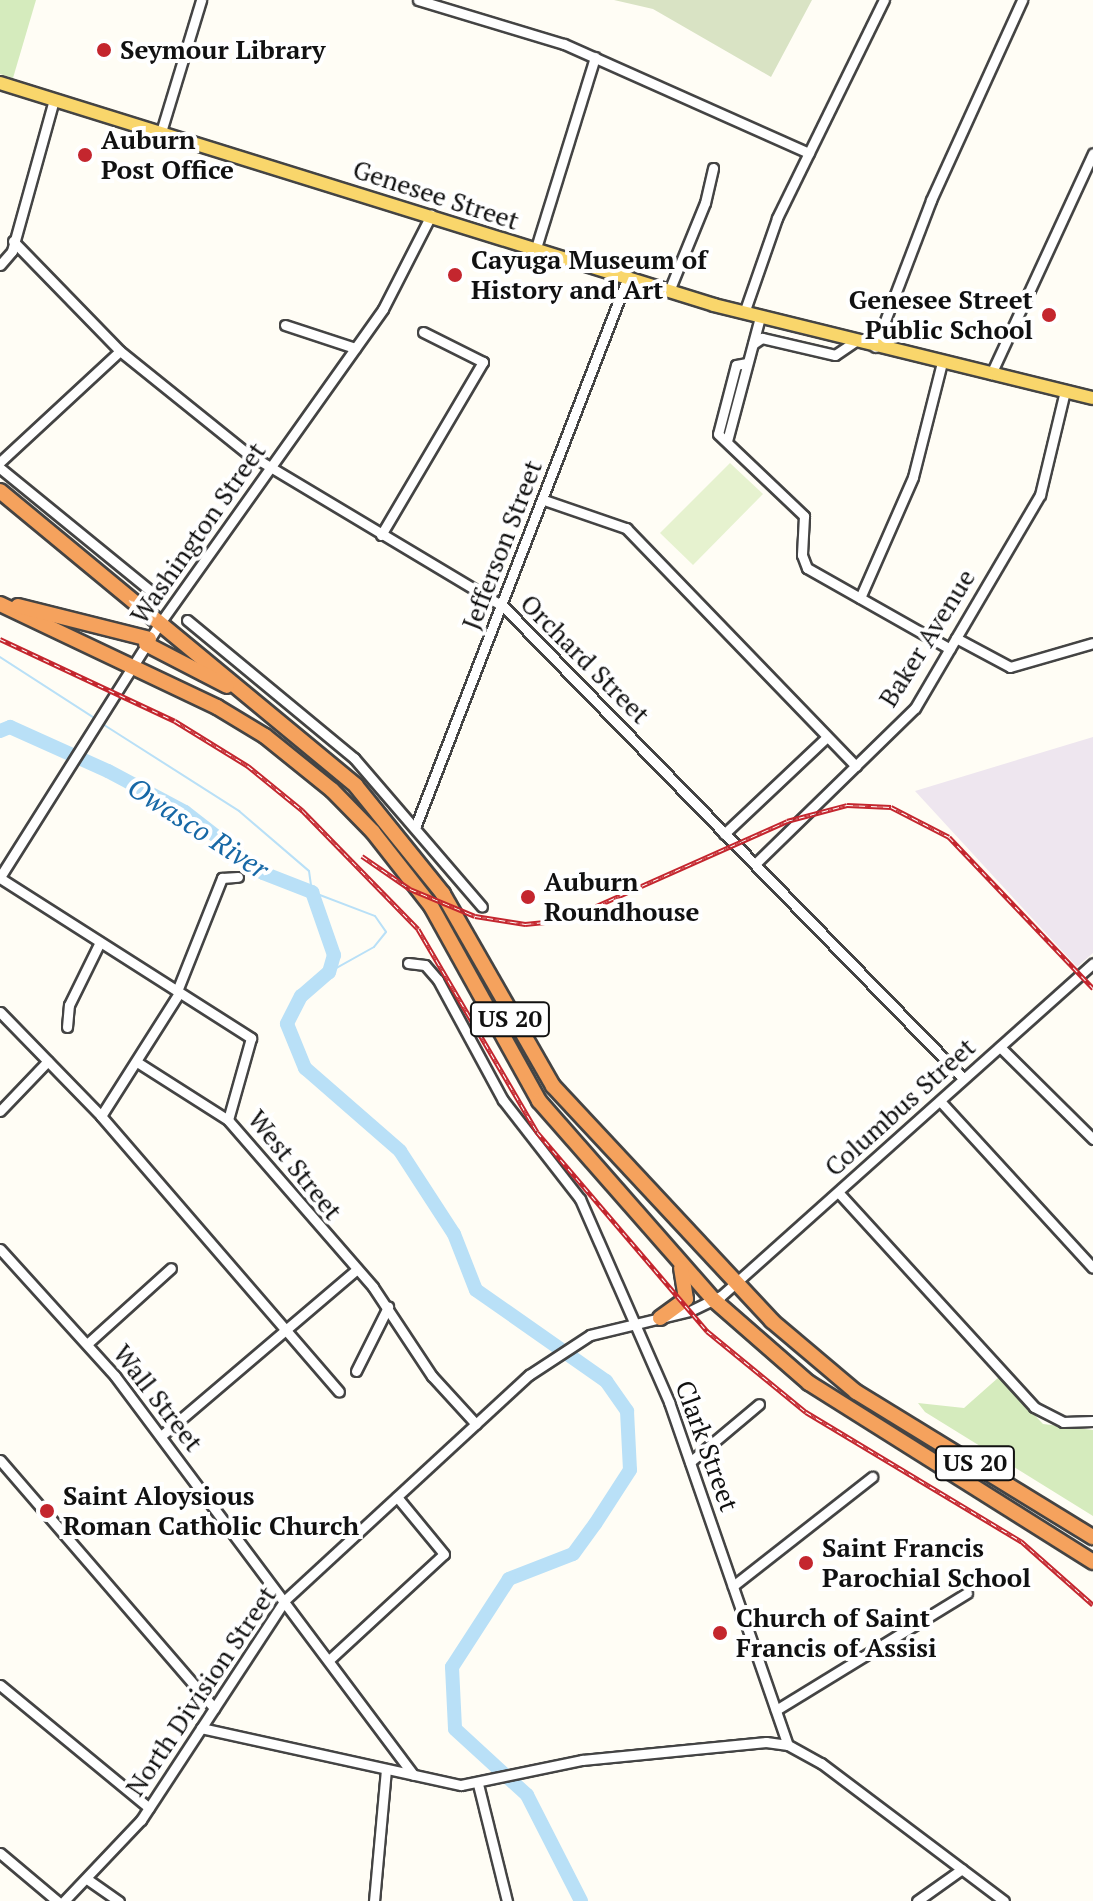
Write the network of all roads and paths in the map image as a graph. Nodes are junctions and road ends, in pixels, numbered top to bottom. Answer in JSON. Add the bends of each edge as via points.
{"nodes":[{"id":1,"x":201,"y":0,"type":"edge"},
{"id":2,"x":418,"y":0,"type":"edge"},
{"id":3,"x":884,"y":0,"type":"edge"},
{"id":4,"x":1022,"y":0,"type":"edge"},
{"id":5,"x":595,"y":57,"type":"junction"},
{"id":6,"x":0,"y":83,"type":"edge"},
{"id":7,"x":54,"y":100,"type":"junction"},
{"id":8,"x":161,"y":132,"type":"junction"},
{"id":9,"x":809,"y":153,"type":"junction"},
{"id":10,"x":1093,"y":153,"type":"edge"},
{"id":11,"x":713,"y":168,"type":"dead end"},
{"id":12,"x":431,"y":215,"type":"junction"},
{"id":13,"x":13,"y":241,"type":"junction"},
{"id":14,"x":535,"y":251,"type":"junction"},
{"id":15,"x":0,"y":265,"type":"edge"},
{"id":16,"x":627,"y":279,"type":"junction"},
{"id":17,"x":669,"y":291,"type":"junction"},
{"id":18,"x":744,"y":313,"type":"junction"},
{"id":19,"x":760,"y":317,"type":"junction"},
{"id":20,"x":285,"y":325,"type":"dead end"},
{"id":21,"x":423,"y":332,"type":"dead end"},
{"id":22,"x":854,"y":342,"type":"junction"},
{"id":23,"x":753,"y":344,"type":"junction"},
{"id":24,"x":875,"y":347,"type":"junction"},
{"id":25,"x":355,"y":348,"type":"junction"},
{"id":26,"x":120,"y":351,"type":"junction"},
{"id":27,"x":942,"y":362,"type":"junction"},
{"id":28,"x":991,"y":374,"type":"junction"},
{"id":29,"x":1065,"y":391,"type":"junction"},
{"id":30,"x":1093,"y":398,"type":"edge"},
{"id":31,"x":0,"y":465,"type":"edge"},
{"id":32,"x":269,"y":470,"type":"junction"},
{"id":33,"x":0,"y":491,"type":"edge"},
{"id":34,"x":544,"y":500,"type":"junction"},
{"id":35,"x":381,"y":535,"type":"junction"},
{"id":36,"x":158,"y":597,"type":"dead end"},
{"id":37,"x":860,"y":598,"type":"junction"},
{"id":38,"x":1,"y":604,"type":"edge"},
{"id":39,"x":503,"y":606,"type":"junction"},
{"id":40,"x":187,"y":620,"type":"dead end"},
{"id":41,"x":160,"y":623,"type":"junction"},
{"id":42,"x":956,"y":638,"type":"junction"},
{"id":43,"x":148,"y":641,"type":"junction"},
{"id":44,"x":1093,"y":643,"type":"edge"},
{"id":45,"x":950,"y":649,"type":"junction"},
{"id":46,"x":132,"y":666,"type":"junction"},
{"id":47,"x":246,"y":693,"type":"junction"},
{"id":48,"x":827,"y":737,"type":"junction"},
{"id":49,"x":856,"y":766,"type":"junction"},
{"id":50,"x":416,"y":825,"type":"junction"},
{"id":51,"x":724,"y":834,"type":"junction"},
{"id":52,"x":755,"y":864,"type":"junction"},
{"id":53,"x":238,"y":877,"type":"dead end"},
{"id":54,"x":0,"y":878,"type":"edge"},
{"id":55,"x":482,"y":907,"type":"dead end"},
{"id":56,"x":100,"y":942,"type":"junction"},
{"id":57,"x":408,"y":963,"type":"dead end"},
{"id":58,"x":1093,"y":963,"type":"edge"},
{"id":59,"x":178,"y":992,"type":"junction"},
{"id":60,"x":0,"y":1012,"type":"edge"},
{"id":61,"x":67,"y":1027,"type":"dead end"},
{"id":62,"x":1000,"y":1047,"type":"junction"},
{"id":63,"x":48,"y":1061,"type":"junction"},
{"id":64,"x":137,"y":1062,"type":"junction"},
{"id":65,"x":964,"y":1079,"type":"junction"},
{"id":66,"x":940,"y":1101,"type":"junction"},
{"id":67,"x":0,"y":1111,"type":"edge"},
{"id":68,"x":101,"y":1116,"type":"junction"},
{"id":69,"x":228,"y":1120,"type":"junction"},
{"id":70,"x":1093,"y":1139,"type":"edge"},
{"id":71,"x":838,"y":1192,"type":"junction"},
{"id":72,"x":0,"y":1249,"type":"edge"},
{"id":73,"x":673,"y":1254,"type":"junction"},
{"id":74,"x":171,"y":1268,"type":"dead end"},
{"id":75,"x":1093,"y":1268,"type":"edge"},
{"id":76,"x":357,"y":1269,"type":"junction"},
{"id":77,"x":736,"y":1284,"type":"junction"},
{"id":78,"x":715,"y":1301,"type":"junction"},
{"id":79,"x":388,"y":1307,"type":"junction"},
{"id":80,"x":660,"y":1318,"type":"junction"},
{"id":81,"x":636,"y":1323,"type":"junction"},
{"id":82,"x":287,"y":1330,"type":"junction"},
{"id":83,"x":87,"y":1344,"type":"junction"},
{"id":84,"x":356,"y":1371,"type":"dead end"},
{"id":85,"x":339,"y":1392,"type":"dead end"},
{"id":86,"x":759,"y":1404,"type":"dead end"},
{"id":87,"x":1093,"y":1421,"type":"edge"},
{"id":88,"x":476,"y":1424,"type":"junction"},
{"id":89,"x":161,"y":1436,"type":"junction"},
{"id":90,"x":0,"y":1460,"type":"edge"},
{"id":91,"x":690,"y":1462,"type":"junction"},
{"id":92,"x":872,"y":1477,"type":"dead end"},
{"id":93,"x":397,"y":1497,"type":"junction"},
{"id":94,"x":1093,"y":1537,"type":"edge"},
{"id":95,"x":1093,"y":1562,"type":"edge"},
{"id":96,"x":733,"y":1586,"type":"junction"},
{"id":97,"x":967,"y":1593,"type":"dead end"},
{"id":98,"x":285,"y":1600,"type":"junction"},
{"id":99,"x":329,"y":1660,"type":"junction"},
{"id":100,"x":0,"y":1685,"type":"edge"},
{"id":101,"x":214,"y":1708,"type":"junction"},
{"id":102,"x":776,"y":1710,"type":"junction"},
{"id":103,"x":201,"y":1728,"type":"junction"},
{"id":104,"x":788,"y":1745,"type":"junction"},
{"id":105,"x":386,"y":1775,"type":"junction"},
{"id":106,"x":413,"y":1775,"type":"junction"},
{"id":107,"x":482,"y":1783,"type":"junction"},
{"id":108,"x":149,"y":1808,"type":"junction"},
{"id":109,"x":0,"y":1853,"type":"edge"},
{"id":110,"x":962,"y":1869,"type":"junction"},
{"id":111,"x":87,"y":1879,"type":"junction"},
{"id":112,"x":57,"y":1901,"type":"edge"},
{"id":113,"x":64,"y":1901,"type":"edge"},
{"id":114,"x":119,"y":1901,"type":"edge"},
{"id":115,"x":374,"y":1901,"type":"edge"},
{"id":116,"x":507,"y":1901,"type":"edge"},
{"id":117,"x":917,"y":1901,"type":"edge"},
{"id":118,"x":1004,"y":1901,"type":"edge"}],
"edges":[{"from":1,"to":8,"type":"street"},
{"from":2,"to":5,"type":"street"},
{"from":3,"to":9,"type":"street"},
{"from":4,"to":24,"type":"street","via":[[931,200]]},
{"from":5,"to":9,"type":"street"},
{"from":5,"to":14,"type":"street"},
{"from":6,"to":7,"type":"main road","name":"Genesee Street"},
{"from":7,"to":8,"type":"main road","name":"Genesee Street"},
{"from":7,"to":13,"type":"street"},
{"from":8,"to":12,"type":"main road","name":"Genesee Street"},
{"from":9,"to":18,"type":"street","via":[[769,237]]},
{"from":10,"to":28,"type":"street"},
{"from":11,"to":17,"type":"street","via":[[705,203]]},
{"from":12,"to":14,"type":"main road","name":"Genesee Street"},
{"from":12,"to":25,"type":"street","name":"Washington Street","via":[[383,309]]},
{"from":13,"to":15,"type":"street"},
{"from":13,"to":26,"type":"street","name":"Orchard Street"},
{"from":14,"to":16,"type":"main road","name":"Genesee Street"},
{"from":16,"to":17,"type":"main road","name":"Genesee Street"},
{"from":16,"to":34,"type":"street","name":"Jefferson Street"},
{"from":17,"to":18,"type":"main road","name":"Genesee Street"},
{"from":18,"to":19,"type":"main road","name":"Genesee Street"},
{"from":19,"to":22,"type":"main road","name":"Genesee Street"},
{"from":19,"to":23,"type":"street"},
{"from":20,"to":25,"type":"street"},
{"from":21,"to":35,"type":"street","via":[[483,362]]},
{"from":22,"to":23,"type":"street","via":[[835,355],[762,338]]},
{"from":22,"to":24,"type":"main road","name":"Genesee Street"},
{"from":23,"to":37,"type":"street","via":[[727,441],[804,516],[802,555],[807,568]]},
{"from":24,"to":27,"type":"main road","name":"Genesee Street"},
{"from":25,"to":32,"type":"street","name":"Washington Street"},
{"from":26,"to":31,"type":"street"},
{"from":26,"to":32,"type":"street","name":"Orchard Street"},
{"from":27,"to":28,"type":"main road","name":"Genesee Street"},
{"from":27,"to":37,"type":"street","via":[[913,477]]},
{"from":28,"to":29,"type":"main road","name":"Genesee Street"},
{"from":29,"to":30,"type":"main road","name":"Genesee Street"},
{"from":29,"to":42,"type":"street","name":"Baker Avenue","via":[[1040,495]]},
{"from":31,"to":36,"type":"street"},
{"from":32,"to":35,"type":"street","name":"Orchard Street"},
{"from":32,"to":41,"type":"street","name":"Washington Street"},
{"from":33,"to":41,"type":"highway","number":"US 20"},
{"from":34,"to":39,"type":"street","name":"Jefferson Street"},
{"from":34,"to":48,"type":"street","via":[[626,528]]},
{"from":35,"to":39,"type":"street","name":"Orchard Street"},
{"from":37,"to":45,"type":"street"},
{"from":38,"to":43,"type":"highway"},
{"from":38,"to":46,"type":"highway","number":"US 20"},
{"from":39,"to":50,"type":"street","name":"Jefferson Street"},
{"from":39,"to":51,"type":"street","name":"Orchard Street"},
{"from":40,"to":50,"type":"street","via":[[354,758]]},
{"from":41,"to":43,"type":"street","name":"Washington Street"},
{"from":41,"to":47,"type":"highway","number":"US 20"},
{"from":42,"to":44,"type":"street","via":[[1010,667]]},
{"from":42,"to":45,"type":"street","name":"Baker Avenue"},
{"from":43,"to":46,"type":"street","name":"Washington Street"},
{"from":43,"to":47,"type":"highway"},
{"from":45,"to":49,"type":"street","name":"Baker Avenue","via":[[910,714]]},
{"from":46,"to":54,"type":"street","name":"Washington Street"},
{"from":46,"to":73,"type":"highway","number":"US 20","via":[[265,736],[366,824],[431,906],[539,1101]]},
{"from":47,"to":77,"type":"highway","number":"US 20","via":[[337,768],[407,843],[450,906],[553,1086]]},
{"from":48,"to":49,"type":"street"},
{"from":48,"to":51,"type":"street"},
{"from":49,"to":52,"type":"street","name":"Baker Avenue"},
{"from":50,"to":55,"type":"street"},
{"from":51,"to":52,"type":"street","name":"Orchard Street"},
{"from":52,"to":65,"type":"street","name":"Orchard Street"},
{"from":53,"to":59,"type":"street","via":[[222,878]]},
{"from":54,"to":56,"type":"street","name":"West Street"},
{"from":56,"to":59,"type":"street","name":"West Street"},
{"from":56,"to":61,"type":"street","via":[[69,1005]]},
{"from":57,"to":81,"type":"street","name":"Clark Street","via":[[430,970],[503,1100],[577,1192]]},
{"from":58,"to":62,"type":"street","name":"Columbus Street"},
{"from":59,"to":64,"type":"street"},
{"from":59,"to":69,"type":"street","name":"West Street","via":[[251,1038]]},
{"from":60,"to":63,"type":"street"},
{"from":62,"to":65,"type":"street","name":"Columbus Street"},
{"from":62,"to":70,"type":"street"},
{"from":63,"to":67,"type":"street"},
{"from":63,"to":68,"type":"street"},
{"from":64,"to":68,"type":"street"},
{"from":64,"to":69,"type":"street"},
{"from":65,"to":66,"type":"street","name":"Columbus Street"},
{"from":66,"to":71,"type":"street","name":"Columbus Street"},
{"from":66,"to":75,"type":"street"},
{"from":68,"to":82,"type":"street"},
{"from":69,"to":76,"type":"street","name":"West Street"},
{"from":71,"to":77,"type":"street","name":"Columbus Street"},
{"from":71,"to":87,"type":"street","via":[[1042,1415],[1071,1423]]},
{"from":72,"to":83,"type":"street","name":"Wall Street"},
{"from":73,"to":78,"type":"highway","number":"US 20"},
{"from":73,"to":80,"type":"highway","via":[[688,1292],[683,1303]]},
{"from":74,"to":83,"type":"street"},
{"from":76,"to":79,"type":"street","name":"West Street"},
{"from":76,"to":82,"type":"street"},
{"from":77,"to":78,"type":"street","name":"North Division Street"},
{"from":77,"to":94,"type":"highway","number":"US 20","via":[[856,1392]]},
{"from":78,"to":80,"type":"street","name":"North Division Street"},
{"from":78,"to":95,"type":"highway","number":"US 20","via":[[809,1383]]},
{"from":79,"to":84,"type":"street"},
{"from":79,"to":88,"type":"street","name":"West Street","via":[[432,1376]]},
{"from":80,"to":81,"type":"street","name":"North Division Street"},
{"from":81,"to":88,"type":"street","name":"North Division Street","via":[[601,1330],[563,1348]]},
{"from":81,"to":91,"type":"street","name":"Clark Street"},
{"from":82,"to":85,"type":"street"},
{"from":82,"to":89,"type":"street"},
{"from":83,"to":89,"type":"street","name":"Wall Street"},
{"from":86,"to":91,"type":"street"},
{"from":88,"to":93,"type":"street","name":"North Division Street"},
{"from":89,"to":98,"type":"street","name":"Wall Street"},
{"from":90,"to":101,"type":"street"},
{"from":91,"to":96,"type":"street","name":"Clark Street"},
{"from":92,"to":96,"type":"street"},
{"from":93,"to":98,"type":"street","name":"North Division Street"},
{"from":93,"to":99,"type":"street","via":[[444,1554]]},
{"from":96,"to":102,"type":"street","name":"Clark Street"},
{"from":97,"to":102,"type":"street"},
{"from":98,"to":99,"type":"street","name":"Wall Street"},
{"from":98,"to":101,"type":"street","name":"North Division Street"},
{"from":99,"to":106,"type":"street","name":"Wall Street"},
{"from":100,"to":108,"type":"street"},
{"from":101,"to":103,"type":"street","name":"North Division Street"},
{"from":102,"to":104,"type":"street","name":"Clark Street"},
{"from":103,"to":105,"type":"street"},
{"from":103,"to":108,"type":"street","name":"North Division Street"},
{"from":104,"to":107,"type":"street","via":[[766,1742],[582,1760]]},
{"from":104,"to":110,"type":"street","via":[[821,1763]]},
{"from":105,"to":106,"type":"street"},
{"from":105,"to":115,"type":"street"},
{"from":106,"to":107,"type":"street"},
{"from":107,"to":116,"type":"street"},
{"from":108,"to":111,"type":"street","name":"North Division Street"},
{"from":109,"to":112,"type":"street"},
{"from":110,"to":117,"type":"street"},
{"from":110,"to":118,"type":"street"},
{"from":111,"to":113,"type":"street","name":"North Division Street"},
{"from":111,"to":114,"type":"street"}]}
